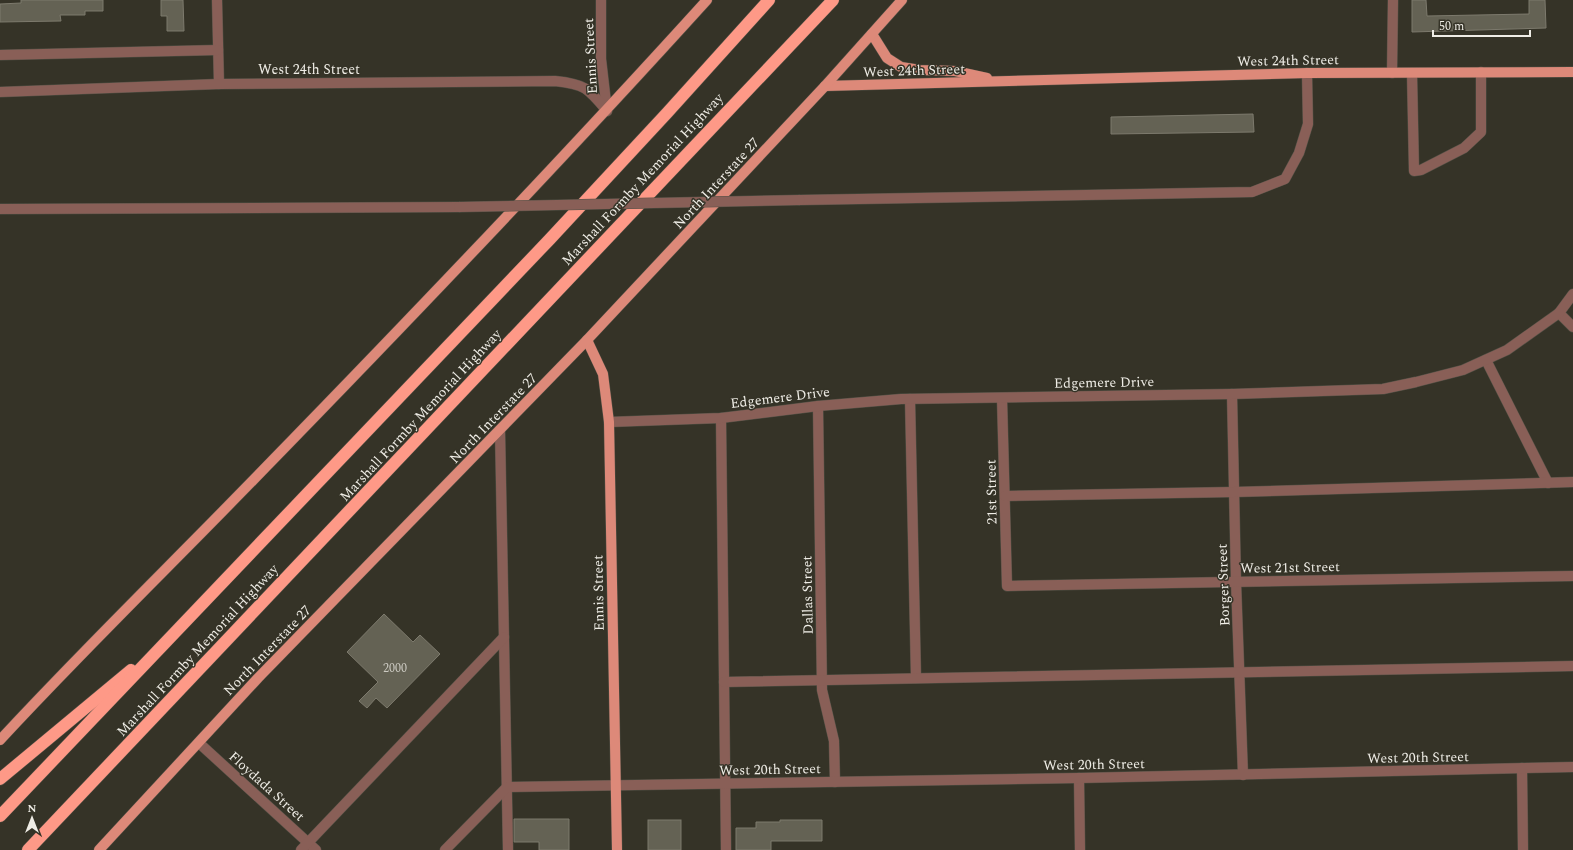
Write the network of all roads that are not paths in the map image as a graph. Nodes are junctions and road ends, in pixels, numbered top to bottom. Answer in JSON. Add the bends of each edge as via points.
{"nodes":[{"id":1,"x":217,"y":0,"type":"edge"},
{"id":2,"x":601,"y":0,"type":"edge"},
{"id":3,"x":707,"y":0,"type":"edge"},
{"id":4,"x":769,"y":0,"type":"edge"},
{"id":5,"x":833,"y":0,"type":"edge"},
{"id":6,"x":902,"y":0,"type":"edge"},
{"id":7,"x":1393,"y":0,"type":"edge"},
{"id":8,"x":872,"y":34,"type":"junction"},
{"id":9,"x":218,"y":50,"type":"junction"},
{"id":10,"x":0,"y":55,"type":"edge"},
{"id":11,"x":1481,"y":72,"type":"junction"},
{"id":12,"x":1573,"y":72,"type":"edge"},
{"id":13,"x":1307,"y":73,"type":"junction"},
{"id":14,"x":1392,"y":73,"type":"junction"},
{"id":15,"x":1412,"y":73,"type":"junction"},
{"id":16,"x":1003,"y":81,"type":"junction"},
{"id":17,"x":219,"y":84,"type":"junction"},
{"id":18,"x":825,"y":86,"type":"junction"},
{"id":19,"x":0,"y":92,"type":"edge"},
{"id":20,"x":608,"y":111,"type":"junction"},
{"id":21,"x":0,"y":209,"type":"edge"},
{"id":22,"x":1573,"y":294,"type":"edge"},
{"id":23,"x":1560,"y":313,"type":"junction"},
{"id":24,"x":1573,"y":327,"type":"edge"},
{"id":25,"x":587,"y":340,"type":"junction"},
{"id":26,"x":1486,"y":360,"type":"junction"},
{"id":27,"x":1232,"y":394,"type":"junction"},
{"id":28,"x":1002,"y":398,"type":"junction"},
{"id":29,"x":910,"y":399,"type":"junction"},
{"id":30,"x":818,"y":406,"type":"junction"},
{"id":31,"x":720,"y":418,"type":"junction"},
{"id":32,"x":609,"y":422,"type":"junction"},
{"id":33,"x":500,"y":430,"type":"junction"},
{"id":34,"x":1573,"y":482,"type":"edge"},
{"id":35,"x":1548,"y":483,"type":"junction"},
{"id":36,"x":1234,"y":492,"type":"junction"},
{"id":37,"x":1005,"y":496,"type":"junction"},
{"id":38,"x":1573,"y":576,"type":"edge"},
{"id":39,"x":1236,"y":582,"type":"junction"},
{"id":40,"x":1007,"y":586,"type":"joint"},
{"id":41,"x":504,"y":637,"type":"junction"},
{"id":42,"x":169,"y":639,"type":"junction"},
{"id":43,"x":1573,"y":666,"type":"edge"},
{"id":44,"x":1240,"y":672,"type":"junction"},
{"id":45,"x":916,"y":678,"type":"junction"},
{"id":46,"x":822,"y":680,"type":"junction"},
{"id":47,"x":724,"y":682,"type":"junction"},
{"id":48,"x":0,"y":740,"type":"edge"},
{"id":49,"x":199,"y":743,"type":"junction"},
{"id":50,"x":1573,"y":767,"type":"edge"},
{"id":51,"x":1522,"y":768,"type":"junction"},
{"id":52,"x":1243,"y":775,"type":"junction"},
{"id":53,"x":1079,"y":778,"type":"junction"},
{"id":54,"x":0,"y":779,"type":"edge"},
{"id":55,"x":835,"y":782,"type":"junction"},
{"id":56,"x":725,"y":784,"type":"junction"},
{"id":57,"x":616,"y":785,"type":"junction"},
{"id":58,"x":507,"y":787,"type":"junction"},
{"id":59,"x":0,"y":816,"type":"edge"},
{"id":60,"x":308,"y":848,"type":"edge"},
{"id":61,"x":101,"y":849,"type":"edge"},
{"id":62,"x":28,"y":850,"type":"edge"},
{"id":63,"x":445,"y":850,"type":"edge"},
{"id":64,"x":508,"y":850,"type":"edge"},
{"id":65,"x":617,"y":850,"type":"edge"},
{"id":66,"x":726,"y":850,"type":"edge"},
{"id":67,"x":1080,"y":850,"type":"edge"},
{"id":68,"x":1523,"y":850,"type":"edge"}],
"edges":[{"from":1,"to":9,"type":"street"},
{"from":2,"to":20,"type":"street","name":"Ennis Street","via":[[601,59]]},
{"from":3,"to":20,"type":"main road"},
{"from":4,"to":42,"type":"highway","name":"Marshall Formby Memorial Highway","via":[[544,245]]},
{"from":5,"to":62,"type":"highway","name":"Marshall Formby Memorial Highway"},
{"from":6,"to":8,"type":"main road","name":"North Interstate 27"},
{"from":7,"to":14,"type":"street"},
{"from":8,"to":16,"type":"main road","name":"West 24th Street","via":[[887,58],[901,67],[955,71]]},
{"from":8,"to":18,"type":"main road","name":"North Interstate 27"},
{"from":9,"to":10,"type":"street"},
{"from":9,"to":17,"type":"street"},
{"from":11,"to":12,"type":"main road","name":"West 24th Street"},
{"from":11,"to":15,"type":"main road","name":"West 24th Street"},
{"from":11,"to":15,"type":"street","via":[[1482,132],[1464,148],[1421,170],[1414,171]]},
{"from":13,"to":14,"type":"main road","name":"West 24th Street"},
{"from":13,"to":16,"type":"main road","name":"West 24th Street"},
{"from":13,"to":21,"type":"street","bridge":true,"via":[[1308,124],[1300,153],[1284,179],[1252,192],[459,207]]},
{"from":14,"to":15,"type":"main road","name":"West 24th Street"},
{"from":16,"to":18,"type":"main road","name":"West 24th Street"},
{"from":17,"to":19,"type":"street","name":"West 24th Street"},
{"from":17,"to":20,"type":"street","name":"West 24th Street","via":[[555,81],[575,83],[591,91]]},
{"from":18,"to":25,"type":"main road","name":"North Interstate 27"},
{"from":20,"to":48,"type":"main road","via":[[267,467]]},
{"from":22,"to":23,"type":"street","name":"Edgemere Drive"},
{"from":23,"to":24,"type":"street"},
{"from":23,"to":26,"type":"street","name":"Edgemere Drive","via":[[1507,350]]},
{"from":25,"to":32,"type":"main road","name":"Ennis Street","via":[[603,374]]},
{"from":25,"to":33,"type":"main road","name":"North Interstate 27"},
{"from":26,"to":27,"type":"street","name":"Edgemere Drive","via":[[1463,370],[1383,388]]},
{"from":26,"to":35,"type":"street"},
{"from":27,"to":28,"type":"street","name":"Edgemere Drive"},
{"from":27,"to":36,"type":"street","name":"Borger Street"},
{"from":28,"to":29,"type":"street","name":"Edgemere Drive"},
{"from":28,"to":37,"type":"street","name":"21st Street"},
{"from":29,"to":30,"type":"street","name":"Edgemere Drive"},
{"from":29,"to":45,"type":"street"},
{"from":30,"to":31,"type":"street","name":"Edgemere Drive"},
{"from":30,"to":46,"type":"street","name":"Dallas Street"},
{"from":31,"to":32,"type":"street","name":"Edgemere Drive"},
{"from":31,"to":47,"type":"street"},
{"from":32,"to":57,"type":"main road","name":"Ennis Street"},
{"from":33,"to":41,"type":"street"},
{"from":33,"to":49,"type":"main road","name":"North Interstate 27","via":[[258,678]]},
{"from":34,"to":35,"type":"street"},
{"from":35,"to":36,"type":"street"},
{"from":36,"to":37,"type":"street"},
{"from":36,"to":39,"type":"street","name":"Borger Street"},
{"from":37,"to":40,"type":"street","name":"21st Street"},
{"from":38,"to":39,"type":"street","name":"West 21st Street"},
{"from":39,"to":40,"type":"street","name":"West 21st Street"},
{"from":39,"to":44,"type":"street","name":"Borger Street"},
{"from":41,"to":58,"type":"street"},
{"from":41,"to":60,"type":"street"},
{"from":42,"to":54,"type":"highway"},
{"from":42,"to":59,"type":"highway","name":"Marshall Formby Memorial Highway"},
{"from":43,"to":44,"type":"street"},
{"from":44,"to":45,"type":"street"},
{"from":44,"to":52,"type":"street","name":"Borger Street"},
{"from":45,"to":46,"type":"street"},
{"from":46,"to":47,"type":"street"},
{"from":46,"to":55,"type":"street","name":"Dallas Street","via":[[834,741]]},
{"from":47,"to":56,"type":"street"},
{"from":49,"to":60,"type":"street","name":"Floydada Street"},
{"from":49,"to":61,"type":"main road","name":"North Interstate 27"},
{"from":50,"to":51,"type":"street","name":"West 20th Street"},
{"from":51,"to":52,"type":"street","name":"West 20th Street"},
{"from":51,"to":68,"type":"street"},
{"from":52,"to":53,"type":"street","name":"West 20th Street"},
{"from":53,"to":55,"type":"street","name":"West 20th Street"},
{"from":53,"to":67,"type":"street"},
{"from":55,"to":56,"type":"street","name":"West 20th Street"},
{"from":56,"to":57,"type":"street","name":"West 20th Street"},
{"from":56,"to":66,"type":"street"},
{"from":57,"to":58,"type":"street","name":"West 20th Street"},
{"from":57,"to":65,"type":"main road","name":"Ennis Street"},
{"from":58,"to":63,"type":"street"},
{"from":58,"to":64,"type":"street"}]}
